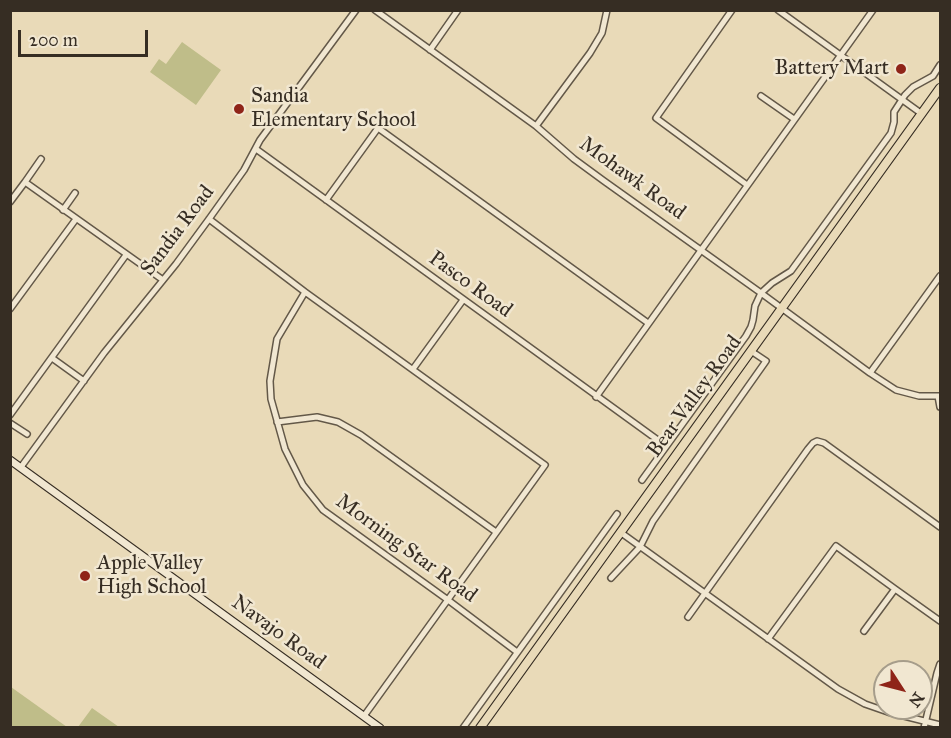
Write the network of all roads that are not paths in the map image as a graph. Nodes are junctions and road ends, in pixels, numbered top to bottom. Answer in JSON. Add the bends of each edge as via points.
{"nodes":[{"id":1,"x":356,"y":10,"type":"edge"},
{"id":2,"x":375,"y":10,"type":"edge"},
{"id":3,"x":458,"y":10,"type":"edge"},
{"id":4,"x":607,"y":10,"type":"edge"},
{"id":5,"x":732,"y":10,"type":"edge"},
{"id":6,"x":778,"y":10,"type":"edge"},
{"id":7,"x":873,"y":10,"type":"edge"},
{"id":8,"x":430,"y":50,"type":"junction"},
{"id":9,"x":841,"y":55,"type":"junction"},
{"id":10,"x":940,"y":66,"type":"edge"},
{"id":11,"x":940,"y":88,"type":"edge"},
{"id":12,"x":762,"y":96,"type":"dead end"},
{"id":13,"x":902,"y":100,"type":"junction"},
{"id":14,"x":922,"y":114,"type":"junction"},
{"id":15,"x":794,"y":119,"type":"junction"},
{"id":16,"x":536,"y":126,"type":"junction"},
{"id":17,"x":256,"y":149,"type":"junction"},
{"id":18,"x":41,"y":159,"type":"dead end"},
{"id":19,"x":25,"y":183,"type":"junction"},
{"id":20,"x":747,"y":185,"type":"junction"},
{"id":21,"x":75,"y":193,"type":"dead end"},
{"id":22,"x":326,"y":200,"type":"junction"},
{"id":23,"x":10,"y":202,"type":"edge"},
{"id":24,"x":63,"y":210,"type":"junction"},
{"id":25,"x":76,"y":219,"type":"junction"},
{"id":26,"x":209,"y":219,"type":"junction"},
{"id":27,"x":701,"y":250,"type":"junction"},
{"id":28,"x":126,"y":255,"type":"junction"},
{"id":29,"x":940,"y":276,"type":"edge"},
{"id":30,"x":163,"y":280,"type":"junction"},
{"id":31,"x":305,"y":292,"type":"junction"},
{"id":32,"x":761,"y":293,"type":"junction"},
{"id":33,"x":463,"y":300,"type":"junction"},
{"id":34,"x":10,"y":309,"type":"edge"},
{"id":35,"x":781,"y":309,"type":"junction"},
{"id":36,"x":648,"y":323,"type":"junction"},
{"id":37,"x":751,"y":351,"type":"junction"},
{"id":38,"x":52,"y":358,"type":"junction"},
{"id":39,"x":413,"y":369,"type":"junction"},
{"id":40,"x":870,"y":374,"type":"junction"},
{"id":41,"x":84,"y":381,"type":"junction"},
{"id":42,"x":939,"y":396,"type":"edge"},
{"id":43,"x":596,"y":397,"type":"junction"},
{"id":44,"x":940,"y":406,"type":"edge"},
{"id":45,"x":10,"y":415,"type":"edge"},
{"id":46,"x":277,"y":422,"type":"junction"},
{"id":47,"x":10,"y":423,"type":"edge"},
{"id":48,"x":27,"y":434,"type":"dead end"},
{"id":49,"x":666,"y":446,"type":"junction"},
{"id":50,"x":10,"y":460,"type":"edge"},
{"id":51,"x":21,"y":467,"type":"junction"},
{"id":52,"x":642,"y":480,"type":"dead end"},
{"id":53,"x":617,"y":514,"type":"dead end"},
{"id":54,"x":940,"y":527,"type":"edge"},
{"id":55,"x":496,"y":532,"type":"junction"},
{"id":56,"x":620,"y":532,"type":"junction"},
{"id":57,"x":640,"y":547,"type":"junction"},
{"id":58,"x":611,"y":578,"type":"dead end"},
{"id":59,"x":895,"y":589,"type":"junction"},
{"id":60,"x":705,"y":593,"type":"junction"},
{"id":61,"x":448,"y":600,"type":"junction"},
{"id":62,"x":688,"y":617,"type":"dead end"},
{"id":63,"x":940,"y":621,"type":"edge"},
{"id":64,"x":864,"y":632,"type":"dead end"},
{"id":65,"x":768,"y":639,"type":"junction"},
{"id":66,"x":517,"y":652,"type":"junction"},
{"id":67,"x":940,"y":664,"type":"edge"},
{"id":68,"x":364,"y":716,"type":"junction"},
{"id":69,"x":925,"y":725,"type":"edge"},
{"id":70,"x":940,"y":725,"type":"edge"},
{"id":71,"x":380,"y":728,"type":"edge"},
{"id":72,"x":463,"y":728,"type":"edge"},
{"id":73,"x":480,"y":728,"type":"edge"}],
"edges":[{"from":1,"to":17,"type":"street","name":"Sandia Road"},
{"from":2,"to":8,"type":"street","name":"Mohawk Road"},
{"from":3,"to":8,"type":"street"},
{"from":4,"to":16,"type":"street","via":[[602,33],[590,53]]},
{"from":5,"to":20,"type":"street","via":[[656,118]]},
{"from":6,"to":9,"type":"street"},
{"from":7,"to":9,"type":"street"},
{"from":8,"to":16,"type":"street","name":"Mohawk Road"},
{"from":9,"to":13,"type":"street"},
{"from":9,"to":15,"type":"street"},
{"from":10,"to":13,"type":"street"},
{"from":11,"to":14,"type":"main road","name":"Bear Valley Road"},
{"from":12,"to":15,"type":"street"},
{"from":13,"to":14,"type":"street"},
{"from":13,"to":32,"type":"street","via":[[894,112],[891,133],[791,271]]},
{"from":14,"to":35,"type":"main road","name":"Bear Valley Road"},
{"from":15,"to":20,"type":"street"},
{"from":16,"to":27,"type":"street","name":"Mohawk Road","via":[[574,159]]},
{"from":17,"to":22,"type":"street","name":"Pasco Road"},
{"from":17,"to":26,"type":"street","name":"Sandia Road"},
{"from":18,"to":19,"type":"street"},
{"from":19,"to":23,"type":"street"},
{"from":19,"to":24,"type":"street"},
{"from":20,"to":27,"type":"street"},
{"from":21,"to":24,"type":"street"},
{"from":22,"to":33,"type":"street","name":"Pasco Road"},
{"from":22,"to":36,"type":"street","via":[[378,128]]},
{"from":24,"to":25,"type":"street"},
{"from":25,"to":28,"type":"street"},
{"from":25,"to":34,"type":"street"},
{"from":26,"to":30,"type":"street","name":"Sandia Road"},
{"from":26,"to":31,"type":"street"},
{"from":27,"to":32,"type":"street","name":"Mohawk Road"},
{"from":27,"to":36,"type":"street"},
{"from":28,"to":30,"type":"street"},
{"from":28,"to":38,"type":"street"},
{"from":29,"to":40,"type":"street"},
{"from":30,"to":41,"type":"street","name":"Sandia Road"},
{"from":31,"to":39,"type":"street"},
{"from":31,"to":46,"type":"street","name":"Morning Star Road","via":[[277,339],[270,381]]},
{"from":32,"to":35,"type":"street","name":"Mohawk Road"},
{"from":32,"to":49,"type":"street","via":[[746,336]]},
{"from":33,"to":39,"type":"street"},
{"from":33,"to":43,"type":"street","name":"Pasco Road"},
{"from":35,"to":37,"type":"main road","name":"Bear Valley Road"},
{"from":35,"to":40,"type":"street","name":"Mohawk Road"},
{"from":36,"to":43,"type":"street"},
{"from":37,"to":56,"type":"main road","name":"Bear Valley Road"},
{"from":37,"to":57,"type":"street","via":[[766,361],[653,520]]},
{"from":38,"to":41,"type":"street"},
{"from":38,"to":45,"type":"street"},
{"from":39,"to":55,"type":"street","via":[[545,465]]},
{"from":40,"to":42,"type":"street","name":"Mohawk Road","via":[[896,390]]},
{"from":41,"to":51,"type":"street","name":"Sandia Road"},
{"from":42,"to":44,"type":"street"},
{"from":43,"to":49,"type":"street","name":"Pasco Road"},
{"from":46,"to":55,"type":"street","via":[[317,417],[338,422]]},
{"from":46,"to":61,"type":"street","name":"Morning Star Road","via":[[303,485],[323,510]]},
{"from":47,"to":48,"type":"street"},
{"from":49,"to":52,"type":"street"},
{"from":50,"to":51,"type":"street","name":"Navajo Road"},
{"from":51,"to":68,"type":"street","name":"Navajo Road"},
{"from":53,"to":66,"type":"street"},
{"from":54,"to":60,"type":"street","via":[[817,441]]},
{"from":55,"to":61,"type":"street"},
{"from":56,"to":57,"type":"street"},
{"from":56,"to":73,"type":"main road","name":"Bear Valley Road"},
{"from":57,"to":58,"type":"street"},
{"from":57,"to":60,"type":"street"},
{"from":59,"to":63,"type":"street"},
{"from":59,"to":64,"type":"street"},
{"from":59,"to":65,"type":"street","via":[[836,546]]},
{"from":60,"to":62,"type":"street"},
{"from":60,"to":65,"type":"street"},
{"from":61,"to":66,"type":"street","name":"Morning Star Road"},
{"from":61,"to":68,"type":"street"},
{"from":65,"to":69,"type":"street","via":[[865,704]]},
{"from":66,"to":72,"type":"street"},
{"from":67,"to":69,"type":"street"},
{"from":68,"to":71,"type":"street","name":"Navajo Road"},
{"from":69,"to":70,"type":"street"}]}
